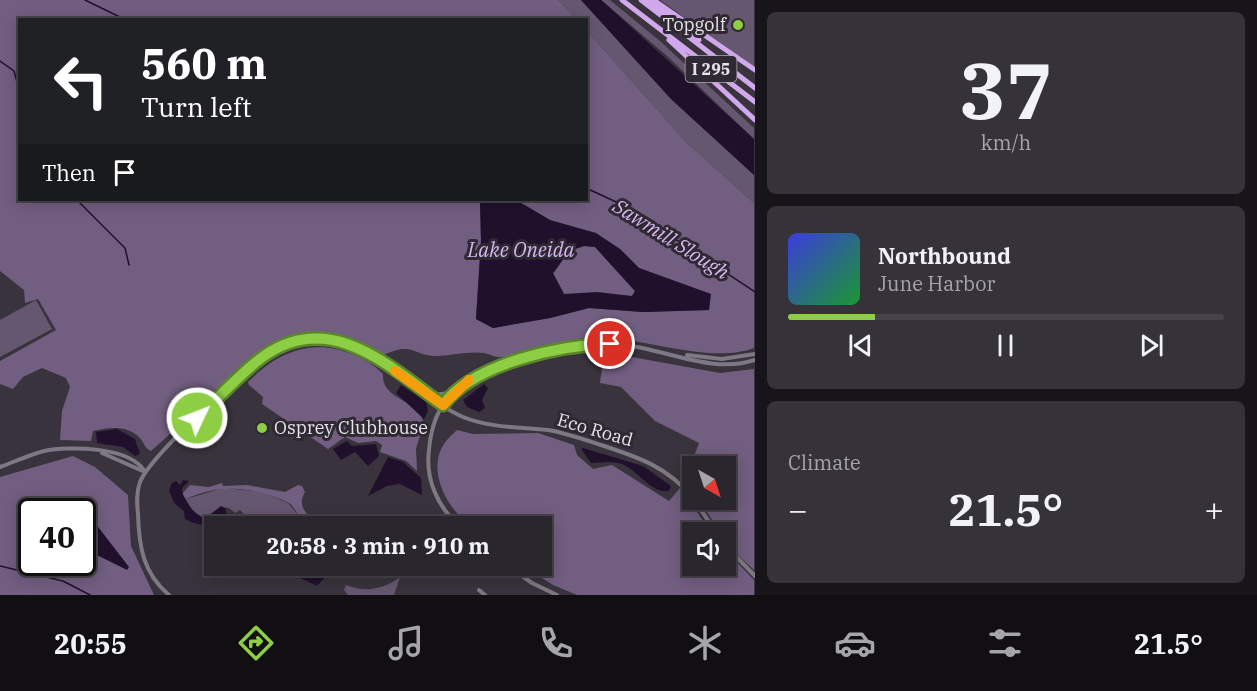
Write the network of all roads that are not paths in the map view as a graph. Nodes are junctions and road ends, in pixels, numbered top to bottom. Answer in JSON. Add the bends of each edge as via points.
{"nodes":[{"id":1,"x":622,"y":0,"type":"edge"},
{"id":2,"x":641,"y":0,"type":"edge"},
{"id":3,"x":648,"y":0,"type":"edge"},
{"id":4,"x":654,"y":0,"type":"edge"},
{"id":5,"x":667,"y":36,"type":"junction"},
{"id":6,"x":754,"y":70,"type":"edge"},
{"id":7,"x":754,"y":86,"type":"edge"},
{"id":8,"x":754,"y":102,"type":"edge"},
{"id":9,"x":754,"y":120,"type":"edge"},
{"id":10,"x":668,"y":353,"type":"junction"},
{"id":11,"x":754,"y":354,"type":"edge"},
{"id":12,"x":754,"y":360,"type":"edge"},
{"id":13,"x":453,"y":393,"type":"junction"},
{"id":14,"x":430,"y":395,"type":"junction"},
{"id":15,"x":443,"y":405,"type":"junction"},
{"id":16,"x":0,"y":467,"type":"edge"},
{"id":17,"x":145,"y":472,"type":"junction"},
{"id":18,"x":682,"y":487,"type":"edge"},
{"id":19,"x":451,"y":516,"type":"edge"},
{"id":20,"x":736,"y":557,"type":"edge"},
{"id":21,"x":522,"y":576,"type":"edge"},
{"id":22,"x":754,"y":576,"type":"edge"},
{"id":23,"x":479,"y":590,"type":"dead end"},
{"id":24,"x":169,"y":595,"type":"edge"},
{"id":25,"x":485,"y":595,"type":"edge"},
{"id":26,"x":557,"y":595,"type":"edge"}],
"edges":[{"from":1,"to":5,"type":"highway","number":"I 295"},
{"from":2,"to":7,"type":"highway","number":"I 295"},
{"from":3,"to":7,"type":"highway","number":"I 295"},
{"from":4,"to":6,"type":"highway"},
{"from":5,"to":8,"type":"highway","number":"I 295"},
{"from":5,"to":9,"type":"highway"},
{"from":10,"to":11,"type":"street","via":[[722,359]]},
{"from":10,"to":12,"type":"street","via":[[724,364]]},
{"from":10,"to":13,"type":"street","via":[[610,344],[576,346],[487,371]]},
{"from":13,"to":14,"type":"street"},
{"from":13,"to":15,"type":"street"},
{"from":14,"to":15,"type":"street","name":"Eco Road"},
{"from":14,"to":17,"type":"street","name":"Eco Road","via":[[348,342],[329,338],[292,342],[254,364]]},
{"from":15,"to":18,"type":"street","name":"Eco Road","via":[[470,419],[562,432],[633,455],[668,473]]},
{"from":15,"to":19,"type":"street","via":[[431,432],[428,471],[437,498]]},
{"from":16,"to":17,"type":"street","via":[[62,448],[94,450]]},
{"from":17,"to":24,"type":"street","via":[[137,498],[141,551],[148,572]]},
{"from":20,"to":22,"type":"street"},
{"from":21,"to":26,"type":"street"},
{"from":23,"to":25,"type":"street"}]}
